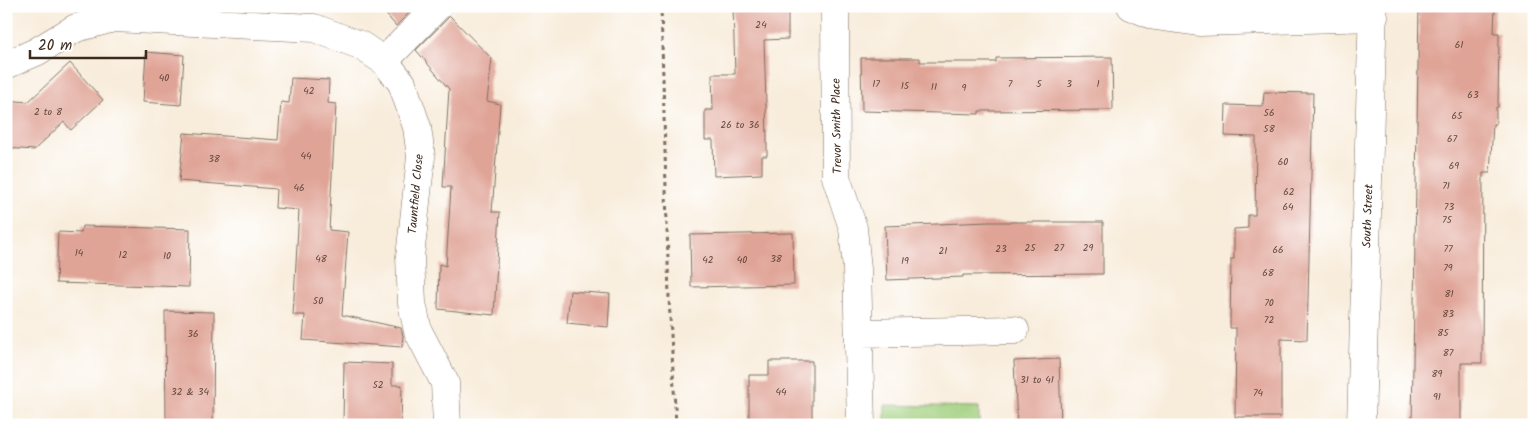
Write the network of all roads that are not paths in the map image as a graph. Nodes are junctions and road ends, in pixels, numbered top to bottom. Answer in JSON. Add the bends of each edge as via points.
{"nodes":[{"id":1,"x":438,"y":6,"type":"edge"},
{"id":2,"x":836,"y":6,"type":"edge"},
{"id":3,"x":1131,"y":6,"type":"edge"},
{"id":4,"x":1374,"y":12,"type":"edge"},
{"id":5,"x":384,"y":61,"type":"junction"},
{"id":6,"x":6,"y":65,"type":"edge"},
{"id":7,"x":1015,"y":330,"type":"dead end"},
{"id":8,"x":860,"y":333,"type":"junction"},
{"id":9,"x":447,"y":425,"type":"edge"},
{"id":10,"x":860,"y":425,"type":"edge"},
{"id":11,"x":1361,"y":425,"type":"edge"}],
"edges":[{"from":1,"to":5,"type":"street"},
{"from":2,"to":8,"type":"street","name":"Trevor Smith Place","via":[[836,176],[853,228]]},
{"from":3,"to":4,"type":"street","via":[[1155,16],[1199,22]]},
{"from":4,"to":11,"type":"street","name":"South Street"},
{"from":5,"to":6,"type":"street","name":"Tauntfield Close","via":[[360,45],[314,28],[114,18],[76,28],[36,52]]},
{"from":5,"to":9,"type":"street","name":"Tauntfield Close","via":[[402,83],[417,127],[421,156],[410,256],[412,303],[418,331],[445,383]]},
{"from":7,"to":8,"type":"street"},
{"from":8,"to":10,"type":"street","name":"Trevor Smith Place"}]}
